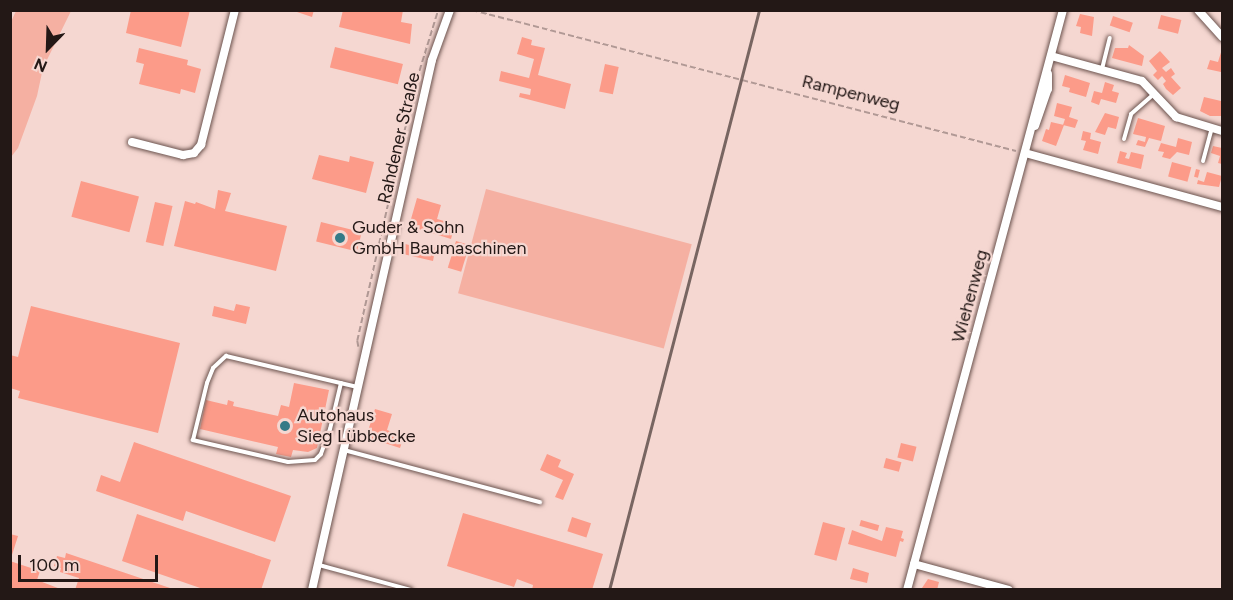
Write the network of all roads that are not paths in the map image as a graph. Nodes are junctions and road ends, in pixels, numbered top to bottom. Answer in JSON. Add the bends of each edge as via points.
{"nodes":[{"id":1,"x":235,"y":10,"type":"edge"},
{"id":2,"x":450,"y":10,"type":"edge"},
{"id":3,"x":1063,"y":10,"type":"edge"},
{"id":4,"x":1198,"y":10,"type":"edge"},
{"id":5,"x":1110,"y":38,"type":"dead end"},
{"id":6,"x":1222,"y":38,"type":"edge"},
{"id":7,"x":1051,"y":56,"type":"junction"},
{"id":8,"x":1102,"y":70,"type":"junction"},
{"id":9,"x":1155,"y":93,"type":"junction"},
{"id":10,"x":1212,"y":128,"type":"junction"},
{"id":11,"x":1222,"y":131,"type":"edge"},
{"id":12,"x":1124,"y":138,"type":"dead end"},
{"id":13,"x":132,"y":142,"type":"dead end"},
{"id":14,"x":1025,"y":153,"type":"junction"},
{"id":15,"x":1203,"y":161,"type":"dead end"},
{"id":16,"x":1222,"y":207,"type":"edge"},
{"id":17,"x":341,"y":383,"type":"junction"},
{"id":18,"x":357,"y":387,"type":"junction"},
{"id":19,"x":343,"y":450,"type":"junction"},
{"id":20,"x":540,"y":502,"type":"dead end"},
{"id":21,"x":914,"y":564,"type":"junction"},
{"id":22,"x":318,"y":565,"type":"junction"},
{"id":23,"x":312,"y":590,"type":"edge"},
{"id":24,"x":411,"y":590,"type":"edge"},
{"id":25,"x":907,"y":590,"type":"edge"},
{"id":26,"x":1009,"y":590,"type":"edge"}],
"edges":[{"from":1,"to":13,"type":"street","via":[[201,145],[194,153],[183,155]]},
{"from":2,"to":18,"type":"street","name":"Rahdener Straße","via":[[432,60]]},
{"from":3,"to":7,"type":"street"},
{"from":4,"to":6,"type":"street"},
{"from":5,"to":8,"type":"lane"},
{"from":7,"to":8,"type":"street"},
{"from":7,"to":14,"type":"street","name":"Wiehenweg","via":[[1048,89]]},
{"from":8,"to":9,"type":"street","via":[[1142,81]]},
{"from":9,"to":10,"type":"street","via":[[1176,117]]},
{"from":9,"to":12,"type":"lane","via":[[1131,114]]},
{"from":10,"to":11,"type":"street"},
{"from":10,"to":15,"type":"lane"},
{"from":14,"to":16,"type":"street"},
{"from":14,"to":21,"type":"street","name":"Wiehenweg"},
{"from":17,"to":17,"type":"lane","via":[[226,356],[213,368],[207,383],[193,440],[288,462],[315,460],[330,429]]},
{"from":17,"to":18,"type":"lane"},
{"from":18,"to":19,"type":"street","name":"Rahdener Straße"},
{"from":19,"to":20,"type":"lane"},
{"from":19,"to":22,"type":"street","name":"Rahdener Straße"},
{"from":21,"to":25,"type":"street","name":"Wiehenweg"},
{"from":21,"to":26,"type":"street"},
{"from":22,"to":23,"type":"street","name":"Rahdener Straße"},
{"from":22,"to":24,"type":"lane"}]}
